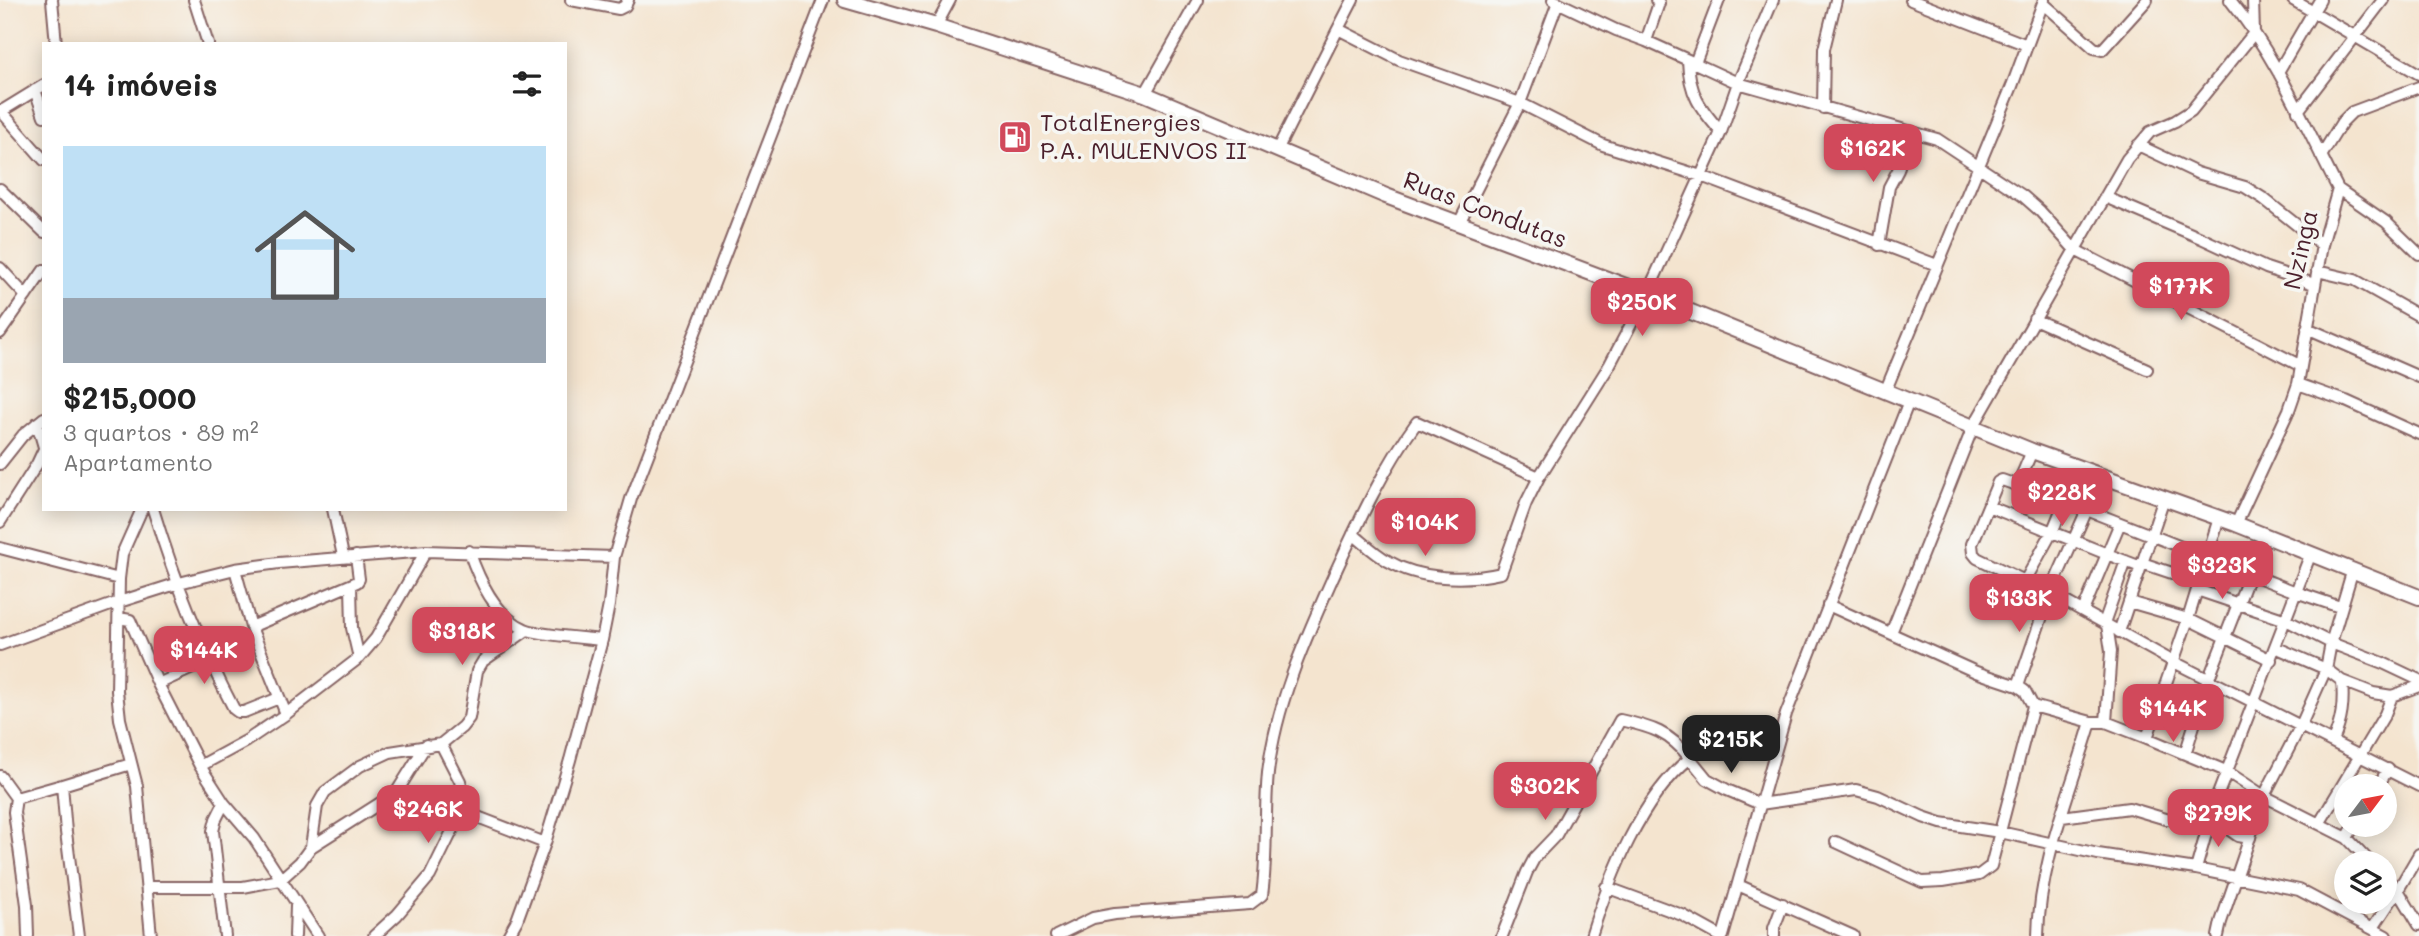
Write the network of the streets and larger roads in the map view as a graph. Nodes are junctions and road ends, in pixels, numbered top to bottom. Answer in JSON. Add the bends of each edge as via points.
{"nodes":[{"id":1,"x":194,"y":0,"type":"edge"},
{"id":2,"x":571,"y":0,"type":"edge"},
{"id":3,"x":628,"y":0,"type":"edge"},
{"id":4,"x":823,"y":0,"type":"edge"},
{"id":5,"x":845,"y":0,"type":"edge"},
{"id":6,"x":950,"y":0,"type":"edge"},
{"id":7,"x":1198,"y":0,"type":"edge"},
{"id":8,"x":1353,"y":0,"type":"edge"},
{"id":9,"x":1719,"y":0,"type":"edge"},
{"id":10,"x":1773,"y":0,"type":"edge"},
{"id":11,"x":1836,"y":0,"type":"edge"},
{"id":12,"x":1911,"y":0,"type":"edge"},
{"id":13,"x":2147,"y":0,"type":"edge"},
{"id":14,"x":2230,"y":0,"type":"edge"},
{"id":15,"x":2252,"y":0,"type":"edge"},
{"id":16,"x":2293,"y":0,"type":"edge"},
{"id":17,"x":2320,"y":0,"type":"edge"},
{"id":18,"x":2383,"y":0,"type":"edge"},
{"id":19,"x":54,"y":1,"type":"edge"},
{"id":20,"x":1555,"y":1,"type":"edge"},
{"id":21,"x":1658,"y":1,"type":"edge"},
{"id":22,"x":2043,"y":1,"type":"edge"},
{"id":23,"x":2314,"y":12,"type":"junction"},
{"id":24,"x":936,"y":26,"type":"junction"},
{"id":25,"x":1338,"y":29,"type":"junction"},
{"id":26,"x":2254,"y":33,"type":"junction"},
{"id":27,"x":2356,"y":36,"type":"junction"},
{"id":28,"x":1646,"y":41,"type":"junction"},
{"id":29,"x":56,"y":42,"type":"edge"},
{"id":30,"x":207,"y":42,"type":"edge"},
{"id":31,"x":2027,"y":45,"type":"junction"},
{"id":32,"x":1691,"y":62,"type":"junction"},
{"id":33,"x":2278,"y":72,"type":"junction"},
{"id":34,"x":2419,"y":74,"type":"edge"},
{"id":35,"x":1738,"y":83,"type":"junction"},
{"id":36,"x":2419,"y":87,"type":"edge"},
{"id":37,"x":39,"y":88,"type":"edge"},
{"id":38,"x":1144,"y":94,"type":"junction"},
{"id":39,"x":1520,"y":103,"type":"junction"},
{"id":40,"x":1823,"y":108,"type":"junction"},
{"id":41,"x":0,"y":111,"type":"edge"},
{"id":42,"x":2298,"y":111,"type":"junction"},
{"id":43,"x":1721,"y":132,"type":"junction"},
{"id":44,"x":1908,"y":132,"type":"junction"},
{"id":45,"x":2138,"y":145,"type":"junction"},
{"id":46,"x":1277,"y":150,"type":"junction"},
{"id":47,"x":2321,"y":156,"type":"junction"},
{"id":48,"x":42,"y":158,"type":"edge"},
{"id":49,"x":1978,"y":166,"type":"junction"},
{"id":50,"x":1701,"y":176,"type":"junction"},
{"id":51,"x":0,"y":189,"type":"edge"},
{"id":52,"x":2338,"y":189,"type":"junction"},
{"id":53,"x":2105,"y":197,"type":"junction"},
{"id":54,"x":1459,"y":223,"type":"junction"},
{"id":55,"x":42,"y":230,"type":"edge"},
{"id":56,"x":1879,"y":245,"type":"junction"},
{"id":57,"x":2322,"y":245,"type":"junction"},
{"id":58,"x":2075,"y":250,"type":"junction"},
{"id":59,"x":2419,"y":254,"type":"edge"},
{"id":60,"x":1937,"y":265,"type":"junction"},
{"id":61,"x":0,"y":268,"type":"edge"},
{"id":62,"x":2317,"y":271,"type":"junction"},
{"id":63,"x":42,"y":273,"type":"edge"},
{"id":64,"x":2314,"y":284,"type":"junction"},
{"id":65,"x":1647,"y":294,"type":"junction"},
{"id":66,"x":26,"y":296,"type":"junction"},
{"id":67,"x":2419,"y":316,"type":"edge"},
{"id":68,"x":2034,"y":319,"type":"junction"},
{"id":69,"x":2307,"y":328,"type":"junction"},
{"id":70,"x":0,"y":333,"type":"edge"},
{"id":71,"x":2301,"y":366,"type":"junction"},
{"id":72,"x":2147,"y":369,"type":"dead end"},
{"id":73,"x":2419,"y":377,"type":"edge"},
{"id":74,"x":2298,"y":384,"type":"junction"},
{"id":75,"x":1885,"y":392,"type":"junction"},
{"id":76,"x":1909,"y":401,"type":"junction"},
{"id":77,"x":40,"y":421,"type":"edge"},
{"id":78,"x":1973,"y":427,"type":"junction"},
{"id":79,"x":2419,"y":434,"type":"edge"},
{"id":80,"x":2032,"y":451,"type":"junction"},
{"id":81,"x":42,"y":453,"type":"edge"},
{"id":82,"x":0,"y":464,"type":"edge"},
{"id":83,"x":2102,"y":476,"type":"junction"},
{"id":84,"x":1539,"y":477,"type":"junction"},
{"id":85,"x":2018,"y":484,"type":"junction"},
{"id":86,"x":2164,"y":498,"type":"junction"},
{"id":87,"x":2065,"y":501,"type":"junction"},
{"id":88,"x":1987,"y":506,"type":"junction"},
{"id":89,"x":2087,"y":510,"type":"junction"},
{"id":90,"x":141,"y":511,"type":"edge"},
{"id":91,"x":154,"y":511,"type":"edge"},
{"id":92,"x":333,"y":511,"type":"edge"},
{"id":93,"x":2219,"y":518,"type":"junction"},
{"id":94,"x":0,"y":522,"type":"edge"},
{"id":95,"x":2120,"y":523,"type":"junction"},
{"id":96,"x":2236,"y":524,"type":"junction"},
{"id":97,"x":2053,"y":530,"type":"junction"},
{"id":98,"x":1353,"y":534,"type":"junction"},
{"id":99,"x":2151,"y":535,"type":"junction"},
{"id":100,"x":2265,"y":535,"type":"junction"},
{"id":101,"x":2074,"y":540,"type":"junction"},
{"id":102,"x":0,"y":548,"type":"edge"},
{"id":103,"x":426,"y":551,"type":"junction"},
{"id":104,"x":469,"y":551,"type":"junction"},
{"id":105,"x":2311,"y":553,"type":"junction"},
{"id":106,"x":2106,"y":554,"type":"junction"},
{"id":107,"x":343,"y":556,"type":"junction"},
{"id":108,"x":356,"y":556,"type":"junction"},
{"id":109,"x":614,"y":557,"type":"junction"},
{"id":110,"x":2207,"y":558,"type":"junction"},
{"id":111,"x":2126,"y":561,"type":"junction"},
{"id":112,"x":2142,"y":565,"type":"junction"},
{"id":113,"x":235,"y":569,"type":"junction"},
{"id":114,"x":2353,"y":569,"type":"junction"},
{"id":115,"x":2251,"y":574,"type":"junction"},
{"id":116,"x":119,"y":579,"type":"junction"},
{"id":117,"x":2025,"y":581,"type":"junction"},
{"id":118,"x":179,"y":583,"type":"junction"},
{"id":119,"x":351,"y":585,"type":"junction"},
{"id":120,"x":2198,"y":586,"type":"junction"},
{"id":121,"x":2296,"y":592,"type":"junction"},
{"id":122,"x":2050,"y":593,"type":"junction"},
{"id":123,"x":2419,"y":597,"type":"edge"},
{"id":124,"x":119,"y":601,"type":"junction"},
{"id":125,"x":2129,"y":602,"type":"junction"},
{"id":126,"x":2239,"y":602,"type":"junction"},
{"id":127,"x":1828,"y":605,"type":"junction"},
{"id":128,"x":2340,"y":607,"type":"junction"},
{"id":129,"x":2083,"y":611,"type":"junction"},
{"id":130,"x":119,"y":618,"type":"junction"},
{"id":131,"x":2188,"y":619,"type":"junction"},
{"id":132,"x":2286,"y":620,"type":"junction"},
{"id":133,"x":2105,"y":624,"type":"junction"},
{"id":134,"x":251,"y":627,"type":"junction"},
{"id":135,"x":527,"y":630,"type":"junction"},
{"id":136,"x":2119,"y":632,"type":"junction"},
{"id":137,"x":1891,"y":634,"type":"junction"},
{"id":138,"x":2224,"y":636,"type":"junction"},
{"id":139,"x":601,"y":640,"type":"junction"},
{"id":140,"x":2331,"y":643,"type":"junction"},
{"id":141,"x":0,"y":645,"type":"edge"},
{"id":142,"x":2275,"y":648,"type":"junction"},
{"id":143,"x":359,"y":658,"type":"junction"},
{"id":144,"x":2271,"y":660,"type":"junction"},
{"id":145,"x":208,"y":661,"type":"junction"},
{"id":146,"x":2172,"y":661,"type":"junction"},
{"id":147,"x":2326,"y":670,"type":"junction"},
{"id":148,"x":2209,"y":678,"type":"junction"},
{"id":149,"x":2419,"y":680,"type":"edge"},
{"id":150,"x":2342,"y":681,"type":"junction"},
{"id":151,"x":158,"y":684,"type":"junction"},
{"id":152,"x":2018,"y":686,"type":"junction"},
{"id":153,"x":2419,"y":686,"type":"edge"},
{"id":154,"x":2392,"y":696,"type":"junction"},
{"id":155,"x":279,"y":698,"type":"junction"},
{"id":156,"x":2255,"y":702,"type":"junction"},
{"id":157,"x":2033,"y":706,"type":"junction"},
{"id":158,"x":286,"y":714,"type":"junction"},
{"id":159,"x":2091,"y":722,"type":"junction"},
{"id":160,"x":2106,"y":722,"type":"junction"},
{"id":161,"x":2301,"y":725,"type":"junction"},
{"id":162,"x":2147,"y":738,"type":"junction"},
{"id":163,"x":2333,"y":741,"type":"junction"},
{"id":164,"x":441,"y":744,"type":"junction"},
{"id":165,"x":426,"y":745,"type":"junction"},
{"id":166,"x":2185,"y":754,"type":"junction"},
{"id":167,"x":2359,"y":754,"type":"junction"},
{"id":168,"x":1690,"y":758,"type":"junction"},
{"id":169,"x":131,"y":764,"type":"junction"},
{"id":170,"x":200,"y":766,"type":"junction"},
{"id":171,"x":2388,"y":769,"type":"junction"},
{"id":172,"x":2226,"y":772,"type":"junction"},
{"id":173,"x":2385,"y":774,"type":"edge"},
{"id":174,"x":0,"y":776,"type":"edge"},
{"id":175,"x":62,"y":785,"type":"junction"},
{"id":176,"x":2419,"y":786,"type":"edge"},
{"id":177,"x":2264,"y":796,"type":"junction"},
{"id":178,"x":16,"y":798,"type":"junction"},
{"id":179,"x":224,"y":803,"type":"junction"},
{"id":180,"x":1760,"y":804,"type":"junction"},
{"id":181,"x":462,"y":811,"type":"junction"},
{"id":182,"x":2062,"y":817,"type":"junction"},
{"id":183,"x":2209,"y":821,"type":"junction"},
{"id":184,"x":2319,"y":824,"type":"junction"},
{"id":185,"x":2000,"y":832,"type":"junction"},
{"id":186,"x":2250,"y":838,"type":"junction"},
{"id":187,"x":2347,"y":838,"type":"joint"},
{"id":188,"x":1836,"y":842,"type":"dead end"},
{"id":189,"x":545,"y":843,"type":"junction"},
{"id":190,"x":2053,"y":844,"type":"junction"},
{"id":191,"x":311,"y":847,"type":"junction"},
{"id":192,"x":2359,"y":851,"type":"edge"},
{"id":193,"x":2418,"y":858,"type":"edge"},
{"id":194,"x":2196,"y":869,"type":"junction"},
{"id":195,"x":2238,"y":876,"type":"junction"},
{"id":196,"x":280,"y":880,"type":"junction"},
{"id":197,"x":1738,"y":885,"type":"junction"},
{"id":198,"x":147,"y":887,"type":"junction"},
{"id":199,"x":1606,"y":887,"type":"junction"},
{"id":200,"x":218,"y":888,"type":"junction"},
{"id":201,"x":2398,"y":890,"type":"junction"},
{"id":202,"x":1783,"y":904,"type":"junction"},
{"id":203,"x":296,"y":905,"type":"junction"},
{"id":204,"x":2419,"y":925,"type":"edge"},
{"id":205,"x":2373,"y":928,"type":"junction"},
{"id":206,"x":28,"y":936,"type":"edge"},
{"id":207,"x":79,"y":936,"type":"edge"},
{"id":208,"x":151,"y":936,"type":"edge"},
{"id":209,"x":225,"y":936,"type":"edge"},
{"id":210,"x":295,"y":936,"type":"edge"},
{"id":211,"x":318,"y":936,"type":"edge"},
{"id":212,"x":374,"y":936,"type":"edge"},
{"id":213,"x":508,"y":936,"type":"edge"},
{"id":214,"x":1056,"y":936,"type":"edge"},
{"id":215,"x":1502,"y":936,"type":"edge"},
{"id":216,"x":1591,"y":936,"type":"edge"},
{"id":217,"x":1721,"y":936,"type":"edge"},
{"id":218,"x":1774,"y":936,"type":"edge"},
{"id":219,"x":1853,"y":936,"type":"edge"},
{"id":220,"x":2038,"y":936,"type":"edge"},
{"id":221,"x":2218,"y":936,"type":"edge"},
{"id":222,"x":2386,"y":936,"type":"edge"}],
"edges":[{"from":1,"to":30,"type":"street"},
{"from":2,"to":3,"type":"street","via":[[619,9]]},
{"from":4,"to":109,"type":"street","via":[[631,499]]},
{"from":5,"to":24,"type":"street","name":"Ruas Condutas"},
{"from":6,"to":24,"type":"street"},
{"from":7,"to":38,"type":"street"},
{"from":8,"to":25,"type":"street"},
{"from":9,"to":32,"type":"street"},
{"from":10,"to":35,"type":"street"},
{"from":11,"to":40,"type":"street","via":[[1824,49]]},
{"from":12,"to":31,"type":"street"},
{"from":13,"to":22,"type":"street","via":[[2102,50],[2094,48]]},
{"from":14,"to":26,"type":"street","name":"Nzinga"},
{"from":15,"to":26,"type":"street"},
{"from":16,"to":23,"type":"street"},
{"from":17,"to":23,"type":"street"},
{"from":18,"to":27,"type":"street"},
{"from":19,"to":29,"type":"street"},
{"from":20,"to":28,"type":"street"},
{"from":20,"to":39,"type":"street"},
{"from":21,"to":28,"type":"street"},
{"from":22,"to":31,"type":"street"},
{"from":23,"to":27,"type":"street"},
{"from":23,"to":33,"type":"street"},
{"from":24,"to":38,"type":"street","name":"Ruas Condutas"},
{"from":25,"to":39,"type":"street","via":[[1399,60]]},
{"from":25,"to":46,"type":"street"},
{"from":26,"to":33,"type":"street","name":"Nzinga"},
{"from":26,"to":45,"type":"street","via":[[2191,111],[2150,132]]},
{"from":27,"to":34,"type":"street"},
{"from":27,"to":42,"type":"street"},
{"from":28,"to":32,"type":"street"},
{"from":31,"to":49,"type":"street"},
{"from":32,"to":35,"type":"street"},
{"from":32,"to":43,"type":"street","via":[[1689,78],[1695,98]]},
{"from":33,"to":42,"type":"street","name":"Nzinga"},
{"from":35,"to":40,"type":"street"},
{"from":35,"to":43,"type":"street"},
{"from":36,"to":47,"type":"street","via":[[2352,112]]},
{"from":37,"to":41,"type":"street"},
{"from":38,"to":46,"type":"street","name":"Ruas Condutas"},
{"from":39,"to":50,"type":"street","via":[[1603,145]]},
{"from":39,"to":54,"type":"street"},
{"from":40,"to":44,"type":"street"},
{"from":41,"to":48,"type":"street"},
{"from":42,"to":47,"type":"street","name":"Nzinga"},
{"from":43,"to":50,"type":"street"},
{"from":44,"to":49,"type":"street","via":[[1937,139]]},
{"from":44,"to":56,"type":"street","via":[[1889,187]]},
{"from":45,"to":53,"type":"street"},
{"from":45,"to":57,"type":"street","via":[[2197,173],[2245,187]]},
{"from":46,"to":54,"type":"street","name":"Ruas Condutas"},
{"from":47,"to":52,"type":"street","name":"Nzinga"},
{"from":49,"to":58,"type":"street","via":[[2029,202]]},
{"from":49,"to":60,"type":"street"},
{"from":50,"to":56,"type":"street"},
{"from":50,"to":65,"type":"street"},
{"from":51,"to":55,"type":"street"},
{"from":52,"to":57,"type":"street","name":"Nzinga"},
{"from":52,"to":59,"type":"street","via":[[2386,222]]},
{"from":53,"to":58,"type":"street"},
{"from":53,"to":64,"type":"street","via":[[2266,268]]},
{"from":54,"to":65,"type":"street","name":"Ruas Condutas"},
{"from":56,"to":60,"type":"street"},
{"from":57,"to":62,"type":"street","name":"Nzinga"},
{"from":58,"to":68,"type":"street"},
{"from":58,"to":71,"type":"street"},
{"from":60,"to":75,"type":"street"},
{"from":61,"to":66,"type":"street"},
{"from":62,"to":64,"type":"street","name":"Nzinga"},
{"from":62,"to":67,"type":"street","via":[[2355,279]]},
{"from":63,"to":66,"type":"street"},
{"from":64,"to":69,"type":"street","name":"Nzinga"},
{"from":65,"to":75,"type":"street","name":"Ruas Condutas"},
{"from":65,"to":84,"type":"street","via":[[1609,366]]},
{"from":66,"to":70,"type":"street"},
{"from":68,"to":72,"type":"street"},
{"from":68,"to":78,"type":"street"},
{"from":69,"to":71,"type":"street","name":"Nzinga"},
{"from":69,"to":73,"type":"street"},
{"from":71,"to":74,"type":"street","name":"Nzinga"},
{"from":74,"to":79,"type":"street"},
{"from":74,"to":96,"type":"street","name":"Nzinga"},
{"from":75,"to":76,"type":"street","name":"Ruas Condutas"},
{"from":76,"to":78,"type":"street","name":"Ruas Condutas"},
{"from":76,"to":127,"type":"street"},
{"from":77,"to":82,"type":"street"},
{"from":78,"to":80,"type":"street","name":"Ruas Condutas"},
{"from":78,"to":137,"type":"street"},
{"from":80,"to":83,"type":"street","name":"Ruas Condutas"},
{"from":80,"to":85,"type":"street"},
{"from":81,"to":94,"type":"street"},
{"from":83,"to":86,"type":"street","name":"Ruas Condutas"},
{"from":83,"to":89,"type":"street"},
{"from":84,"to":98,"type":"street","via":[[1417,422],[1395,452]]},
{"from":84,"to":98,"type":"street","via":[[1502,573],[1474,578],[1424,574],[1386,560]]},
{"from":85,"to":87,"type":"street"},
{"from":85,"to":88,"type":"street","via":[[1999,480]]},
{"from":86,"to":93,"type":"street","name":"Ruas Condutas"},
{"from":86,"to":99,"type":"street"},
{"from":87,"to":89,"type":"street"},
{"from":87,"to":97,"type":"street"},
{"from":88,"to":97,"type":"street"},
{"from":88,"to":117,"type":"street","via":[[1972,544],[1973,553]]},
{"from":89,"to":95,"type":"street"},
{"from":89,"to":101,"type":"street"},
{"from":90,"to":116,"type":"street","via":[[122,554]]},
{"from":91,"to":118,"type":"street"},
{"from":92,"to":107,"type":"street"},
{"from":93,"to":96,"type":"street","name":"Ruas Condutas"},
{"from":93,"to":110,"type":"street"},
{"from":95,"to":99,"type":"street"},
{"from":95,"to":106,"type":"street"},
{"from":96,"to":100,"type":"street","name":"Ruas Condutas"},
{"from":97,"to":101,"type":"street"},
{"from":97,"to":117,"type":"street"},
{"from":98,"to":214,"type":"street","via":[[1293,666],[1279,717],[1268,772],[1262,895],[1250,904],[1093,918]]},
{"from":99,"to":110,"type":"street"},
{"from":99,"to":112,"type":"street"},
{"from":100,"to":105,"type":"street","name":"Ruas Condutas"},
{"from":100,"to":115,"type":"street"},
{"from":101,"to":106,"type":"street"},
{"from":101,"to":122,"type":"street"},
{"from":102,"to":116,"type":"street"},
{"from":103,"to":104,"type":"street"},
{"from":103,"to":108,"type":"street"},
{"from":103,"to":143,"type":"street","via":[[376,638]]},
{"from":104,"to":109,"type":"street"},
{"from":104,"to":135,"type":"street","via":[[486,592]]},
{"from":105,"to":114,"type":"street","name":"Ruas Condutas"},
{"from":105,"to":121,"type":"street"},
{"from":106,"to":111,"type":"street"},
{"from":106,"to":129,"type":"street"},
{"from":107,"to":108,"type":"street"},
{"from":107,"to":113,"type":"street"},
{"from":108,"to":119,"type":"street","via":[[359,579]]},
{"from":109,"to":139,"type":"street"},
{"from":110,"to":115,"type":"street"},
{"from":110,"to":120,"type":"street"},
{"from":111,"to":112,"type":"street"},
{"from":111,"to":133,"type":"street"},
{"from":112,"to":120,"type":"street"},
{"from":112,"to":125,"type":"street"},
{"from":113,"to":118,"type":"street"},
{"from":113,"to":134,"type":"street"},
{"from":114,"to":123,"type":"street","name":"Ruas Condutas"},
{"from":114,"to":128,"type":"street"},
{"from":115,"to":121,"type":"street"},
{"from":115,"to":126,"type":"street"},
{"from":116,"to":124,"type":"street"},
{"from":117,"to":122,"type":"street"},
{"from":118,"to":124,"type":"street"},
{"from":118,"to":145,"type":"street"},
{"from":119,"to":134,"type":"street"},
{"from":119,"to":143,"type":"street","via":[[352,628]]},
{"from":120,"to":126,"type":"street"},
{"from":120,"to":131,"type":"street"},
{"from":121,"to":128,"type":"street"},
{"from":121,"to":132,"type":"street"},
{"from":122,"to":129,"type":"street"},
{"from":122,"to":152,"type":"street"},
{"from":124,"to":130,"type":"street"},
{"from":124,"to":141,"type":"street"},
{"from":125,"to":131,"type":"street"},
{"from":125,"to":136,"type":"street"},
{"from":126,"to":132,"type":"street"},
{"from":126,"to":138,"type":"street"},
{"from":127,"to":137,"type":"street"},
{"from":127,"to":180,"type":"street","via":[[1786,714]]},
{"from":128,"to":140,"type":"street"},
{"from":129,"to":133,"type":"street"},
{"from":130,"to":151,"type":"street","via":[[130,620]]},
{"from":130,"to":169,"type":"street","via":[[117,691]]},
{"from":131,"to":138,"type":"street"},
{"from":131,"to":146,"type":"street"},
{"from":132,"to":140,"type":"street"},
{"from":132,"to":142,"type":"street"},
{"from":133,"to":136,"type":"street"},
{"from":133,"to":160,"type":"street","via":[[2111,651]]},
{"from":134,"to":155,"type":"street"},
{"from":135,"to":139,"type":"street"},
{"from":135,"to":164,"type":"street","via":[[483,661],[468,718]]},
{"from":136,"to":146,"type":"street"},
{"from":137,"to":152,"type":"street"},
{"from":138,"to":144,"type":"street"},
{"from":138,"to":148,"type":"street"},
{"from":139,"to":189,"type":"street"},
{"from":140,"to":147,"type":"street"},
{"from":140,"to":149,"type":"street"},
{"from":142,"to":144,"type":"street"},
{"from":142,"to":147,"type":"street"},
{"from":143,"to":158,"type":"street"},
{"from":144,"to":156,"type":"street"},
{"from":145,"to":151,"type":"street"},
{"from":145,"to":155,"type":"street","via":[[238,712]]},
{"from":146,"to":148,"type":"street"},
{"from":146,"to":162,"type":"street"},
{"from":147,"to":150,"type":"street"},
{"from":147,"to":161,"type":"street"},
{"from":148,"to":156,"type":"street"},
{"from":148,"to":166,"type":"street"},
{"from":150,"to":154,"type":"street"},
{"from":150,"to":163,"type":"street","via":[[2342,722]]},
{"from":151,"to":170,"type":"street"},
{"from":152,"to":157,"type":"street"},
{"from":153,"to":154,"type":"street"},
{"from":154,"to":167,"type":"street"},
{"from":155,"to":158,"type":"street"},
{"from":156,"to":161,"type":"street"},
{"from":156,"to":172,"type":"street"},
{"from":157,"to":159,"type":"street"},
{"from":157,"to":185,"type":"street"},
{"from":158,"to":170,"type":"street"},
{"from":159,"to":160,"type":"street"},
{"from":159,"to":182,"type":"street"},
{"from":160,"to":162,"type":"street"},
{"from":161,"to":163,"type":"street"},
{"from":161,"to":177,"type":"street"},
{"from":162,"to":166,"type":"street"},
{"from":163,"to":167,"type":"street"},
{"from":164,"to":165,"type":"street"},
{"from":164,"to":181,"type":"street","via":[[460,780]]},
{"from":165,"to":191,"type":"street","via":[[396,793]]},
{"from":165,"to":191,"type":"street","via":[[390,752],[360,766],[325,792],[317,806]]},
{"from":166,"to":172,"type":"street"},
{"from":167,"to":171,"type":"street"},
{"from":167,"to":184,"type":"street"},
{"from":168,"to":180,"type":"street","via":[[1707,779]]},
{"from":168,"to":199,"type":"street","via":[[1658,793]]},
{"from":168,"to":215,"type":"street","via":[[1656,729],[1620,720],[1556,835],[1535,857]]},
{"from":169,"to":175,"type":"street"},
{"from":169,"to":198,"type":"street"},
{"from":170,"to":179,"type":"street"},
{"from":171,"to":173,"type":"street"},
{"from":171,"to":176,"type":"street"},
{"from":172,"to":177,"type":"street"},
{"from":172,"to":183,"type":"street"},
{"from":174,"to":178,"type":"street"},
{"from":175,"to":178,"type":"street"},
{"from":175,"to":207,"type":"street"},
{"from":177,"to":184,"type":"street"},
{"from":177,"to":186,"type":"street"},
{"from":178,"to":206,"type":"street"},
{"from":179,"to":196,"type":"street","via":[[254,838]]},
{"from":179,"to":200,"type":"street","via":[[214,831]]},
{"from":180,"to":185,"type":"street","via":[[1856,790],[1941,823]]},
{"from":180,"to":197,"type":"street"},
{"from":181,"to":189,"type":"street"},
{"from":181,"to":212,"type":"street","via":[[430,876]]},
{"from":182,"to":183,"type":"street","via":[[2123,808]]},
{"from":182,"to":190,"type":"street"},
{"from":183,"to":186,"type":"street"},
{"from":183,"to":194,"type":"street"},
{"from":184,"to":187,"type":"street"},
{"from":185,"to":188,"type":"street","via":[[1991,866],[1984,873],[1931,882],[1913,879]]},
{"from":185,"to":190,"type":"street"},
{"from":186,"to":195,"type":"street"},
{"from":187,"to":192,"type":"street"},
{"from":189,"to":213,"type":"street"},
{"from":190,"to":194,"type":"street"},
{"from":190,"to":220,"type":"street"},
{"from":191,"to":196,"type":"street"},
{"from":193,"to":201,"type":"street"},
{"from":194,"to":195,"type":"street"},
{"from":195,"to":205,"type":"street","via":[[2304,892]]},
{"from":195,"to":221,"type":"street"},
{"from":196,"to":200,"type":"street"},
{"from":196,"to":203,"type":"street"},
{"from":197,"to":202,"type":"street"},
{"from":197,"to":217,"type":"street"},
{"from":198,"to":200,"type":"street"},
{"from":198,"to":208,"type":"street"},
{"from":199,"to":216,"type":"street"},
{"from":199,"to":217,"type":"street","via":[[1682,915]]},
{"from":200,"to":209,"type":"street"},
{"from":201,"to":204,"type":"street"},
{"from":201,"to":205,"type":"street"},
{"from":202,"to":218,"type":"street"},
{"from":202,"to":219,"type":"street"},
{"from":203,"to":210,"type":"street"},
{"from":203,"to":211,"type":"street"},
{"from":205,"to":222,"type":"street"}]}
